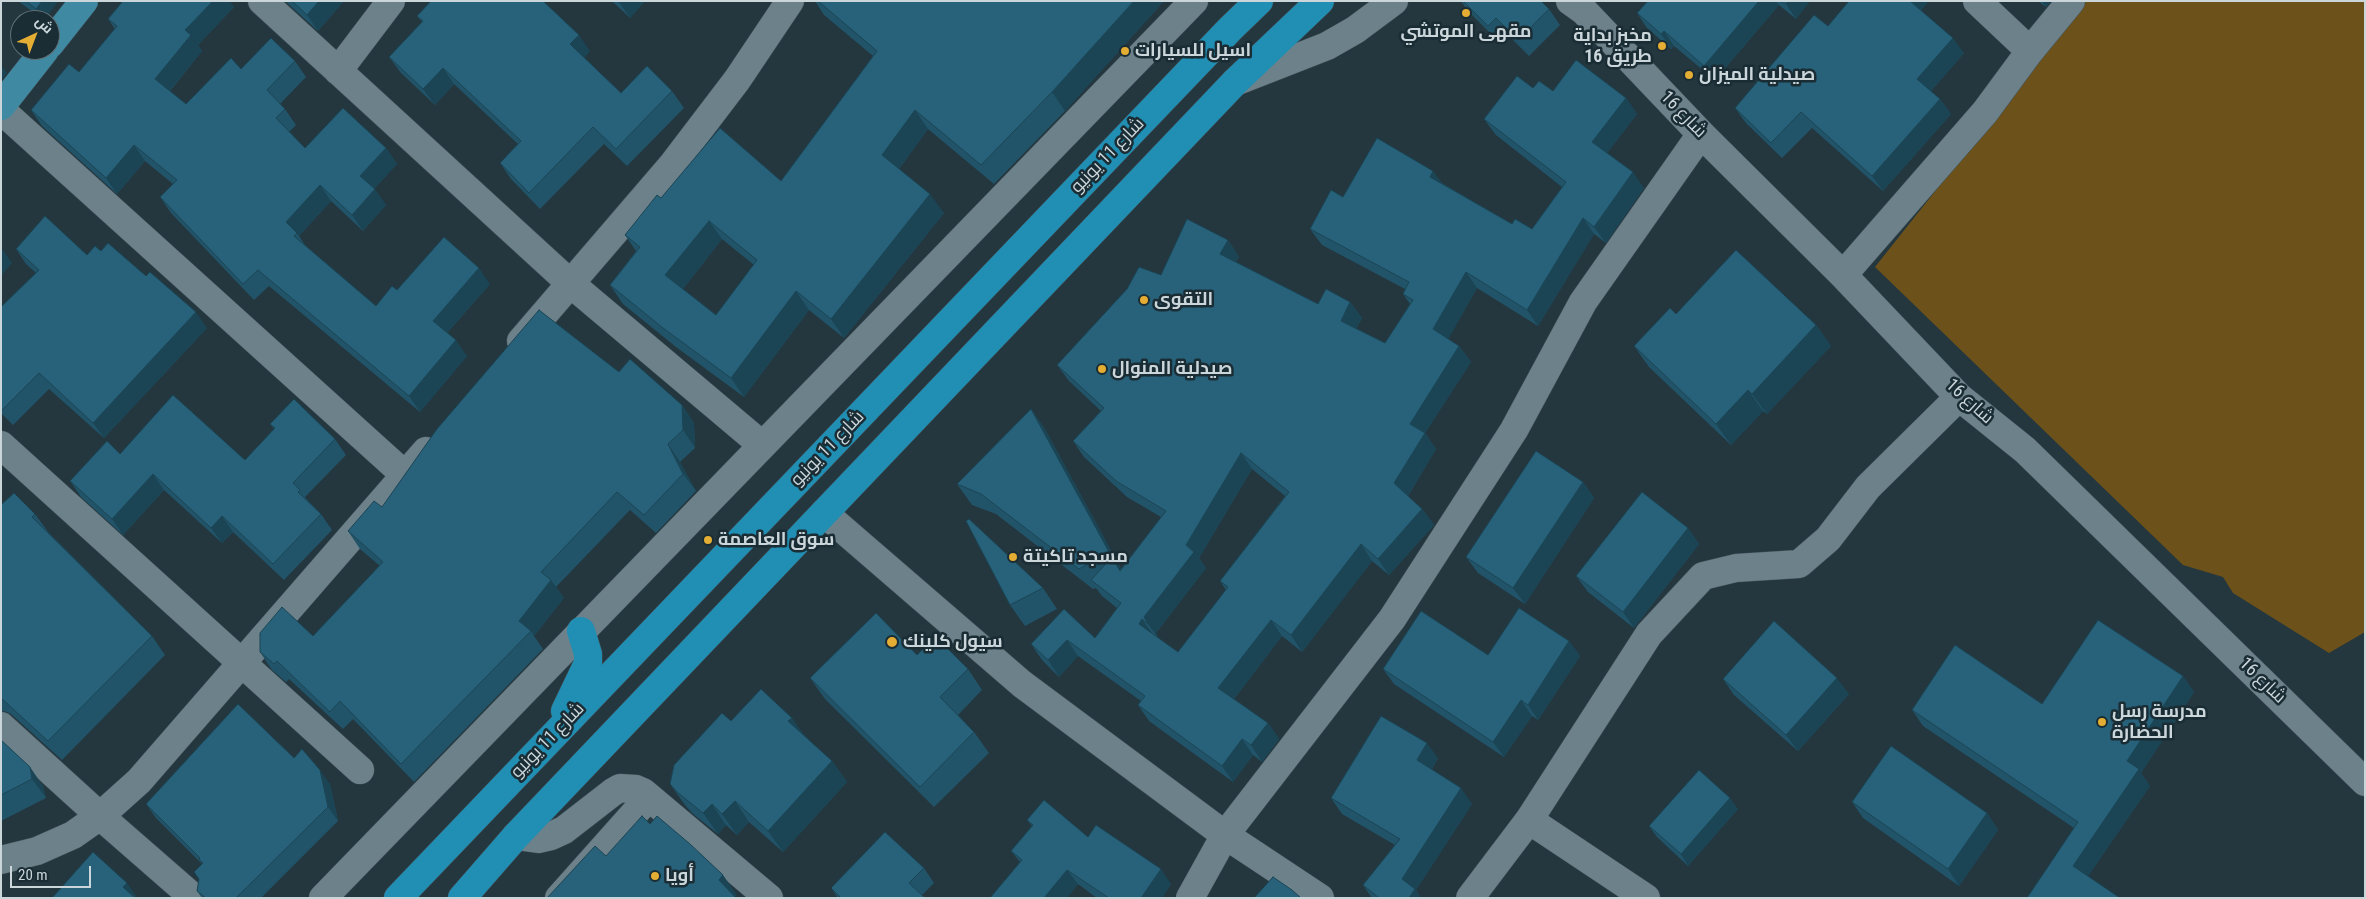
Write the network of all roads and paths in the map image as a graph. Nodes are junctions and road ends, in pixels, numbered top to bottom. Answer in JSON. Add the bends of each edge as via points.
{"nodes":[{"id":1,"x":84,"y":1,"type":"edge"},
{"id":2,"x":262,"y":1,"type":"edge"},
{"id":3,"x":391,"y":1,"type":"edge"},
{"id":4,"x":790,"y":1,"type":"edge"},
{"id":5,"x":1194,"y":1,"type":"edge"},
{"id":6,"x":1258,"y":1,"type":"edge"},
{"id":7,"x":1320,"y":1,"type":"edge"},
{"id":8,"x":1394,"y":1,"type":"edge"},
{"id":9,"x":1977,"y":1,"type":"edge"},
{"id":10,"x":2071,"y":1,"type":"edge"},
{"id":11,"x":1578,"y":4,"type":"edge"},
{"id":12,"x":60,"y":31,"type":"edge"},
{"id":13,"x":2030,"y":50,"type":"junction"},
{"id":14,"x":37,"y":60,"type":"edge"},
{"id":15,"x":338,"y":71,"type":"junction"},
{"id":16,"x":1234,"y":82,"type":"junction"},
{"id":17,"x":1,"y":106,"type":"edge"},
{"id":18,"x":1,"y":110,"type":"edge"},
{"id":19,"x":1701,"y":134,"type":"junction"},
{"id":20,"x":1843,"y":275,"type":"junction"},
{"id":21,"x":571,"y":284,"type":"junction"},
{"id":22,"x":507,"y":357,"type":"edge"},
{"id":23,"x":1959,"y":397,"type":"junction"},
{"id":24,"x":444,"y":431,"type":"edge"},
{"id":25,"x":1,"y":445,"type":"edge"},
{"id":26,"x":762,"y":445,"type":"junction"},
{"id":27,"x":405,"y":475,"type":"junction"},
{"id":28,"x":824,"y":513,"type":"junction"},
{"id":29,"x":581,"y":631,"type":"junction"},
{"id":30,"x":242,"y":664,"type":"junction"},
{"id":31,"x":1,"y":726,"type":"edge"},
{"id":32,"x":552,"y":736,"type":"junction"},
{"id":33,"x":360,"y":770,"type":"dead end"},
{"id":34,"x":2365,"y":782,"type":"edge"},
{"id":35,"x":649,"y":797,"type":"junction"},
{"id":36,"x":100,"y":816,"type":"junction"},
{"id":37,"x":1528,"y":820,"type":"junction"},
{"id":38,"x":1225,"y":835,"type":"junction"},
{"id":39,"x":516,"y":836,"type":"junction"},
{"id":40,"x":1,"y":860,"type":"edge"},
{"id":41,"x":194,"y":898,"type":"edge"},
{"id":42,"x":323,"y":898,"type":"edge"},
{"id":43,"x":398,"y":898,"type":"edge"},
{"id":44,"x":462,"y":898,"type":"edge"},
{"id":45,"x":559,"y":898,"type":"edge"},
{"id":46,"x":769,"y":898,"type":"edge"},
{"id":47,"x":1190,"y":898,"type":"edge"},
{"id":48,"x":1320,"y":898,"type":"edge"},
{"id":49,"x":1470,"y":898,"type":"edge"},
{"id":50,"x":1646,"y":898,"type":"edge"}],
"edges":[{"from":1,"to":12,"type":"main road"},
{"from":2,"to":15,"type":"street"},
{"from":3,"to":15,"type":"street"},
{"from":4,"to":21,"type":"street","via":[[697,133]]},
{"from":5,"to":26,"type":"street"},
{"from":6,"to":32,"type":"highway","name":"شارع 11 يونيو"},
{"from":7,"to":16,"type":"highway"},
{"from":8,"to":16,"type":"street","via":[[1327,46]]},
{"from":9,"to":13,"type":"street"},
{"from":10,"to":13,"type":"street"},
{"from":11,"to":19,"type":"street","name":"شارع 16"},
{"from":13,"to":20,"type":"street","via":[[1986,112]]},
{"from":14,"to":17,"type":"main road"},
{"from":15,"to":21,"type":"street"},
{"from":16,"to":28,"type":"highway"},
{"from":18,"to":27,"type":"street"},
{"from":19,"to":20,"type":"street","name":"شارع 16"},
{"from":19,"to":38,"type":"street","via":[[1583,302],[1514,430],[1392,619]]},
{"from":20,"to":23,"type":"street","name":"شارع 16"},
{"from":21,"to":22,"type":"street"},
{"from":21,"to":26,"type":"street"},
{"from":23,"to":34,"type":"street","name":"شارع 16","via":[[2025,450]]},
{"from":23,"to":37,"type":"street","via":[[1868,487],[1828,539],[1799,564],[1736,568],[1702,576],[1648,634]]},
{"from":24,"to":27,"type":"street"},
{"from":25,"to":30,"type":"street"},
{"from":26,"to":29,"type":"street"},
{"from":27,"to":30,"type":"street"},
{"from":28,"to":38,"type":"street","via":[[1022,684]]},
{"from":28,"to":39,"type":"highway"},
{"from":29,"to":32,"type":"highway","via":[[588,663]]},
{"from":29,"to":42,"type":"street"},
{"from":30,"to":33,"type":"street"},
{"from":30,"to":36,"type":"street","via":[[139,781]]},
{"from":31,"to":36,"type":"street"},
{"from":32,"to":43,"type":"highway","name":"شارع 11 يونيو"},
{"from":35,"to":39,"type":"street","via":[[636,788],[620,788],[551,836],[538,839]]},
{"from":35,"to":45,"type":"street"},
{"from":35,"to":46,"type":"street"},
{"from":36,"to":40,"type":"street","via":[[73,835],[37,851]]},
{"from":36,"to":41,"type":"street"},
{"from":37,"to":49,"type":"street"},
{"from":37,"to":50,"type":"street"},
{"from":38,"to":47,"type":"street"},
{"from":38,"to":48,"type":"street"},
{"from":39,"to":44,"type":"highway"}]}
